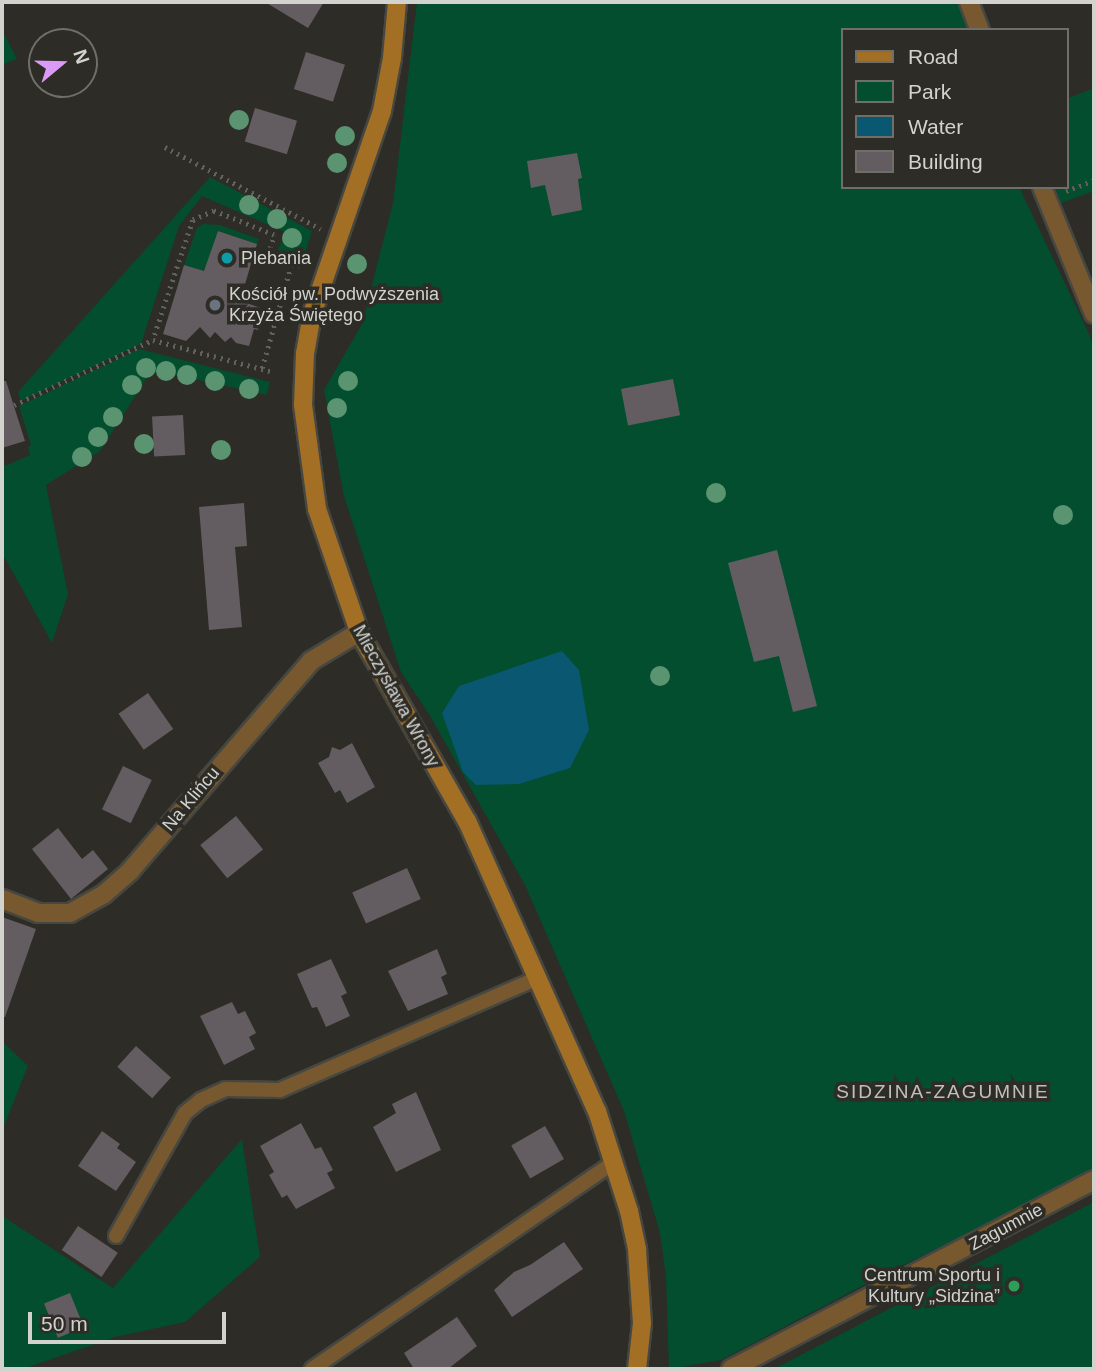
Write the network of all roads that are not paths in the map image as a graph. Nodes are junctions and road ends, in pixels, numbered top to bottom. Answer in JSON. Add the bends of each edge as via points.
{"nodes":[{"id":1,"x":397,"y":2,"type":"edge"},
{"id":2,"x":969,"y":2,"type":"edge"},
{"id":3,"x":979,"y":28,"type":"edge"},
{"id":4,"x":1045,"y":193,"type":"edge"},
{"id":5,"x":1094,"y":314,"type":"edge"},
{"id":6,"x":359,"y":632,"type":"junction"},
{"id":7,"x":2,"y":899,"type":"edge"},
{"id":8,"x":537,"y":978,"type":"junction"},
{"id":9,"x":614,"y":1162,"type":"junction"},
{"id":10,"x":1094,"y":1181,"type":"edge"},
{"id":11,"x":116,"y":1236,"type":"dead end"},
{"id":12,"x":312,"y":1369,"type":"edge"},
{"id":13,"x":637,"y":1369,"type":"edge"},
{"id":14,"x":731,"y":1369,"type":"edge"}],
"edges":[{"from":1,"to":6,"type":"street","name":"Mieczysława Wrony","via":[[382,111],[312,314],[305,354],[303,405],[317,509]]},
{"from":2,"to":3,"type":"street"},
{"from":4,"to":5,"type":"street"},
{"from":6,"to":7,"type":"street","name":"Na Klińcu","via":[[311,662],[130,871],[104,894],[70,913],[38,913]]},
{"from":6,"to":8,"type":"street","name":"Mieczysława Wrony","via":[[467,821]]},
{"from":8,"to":9,"type":"street","name":"Mieczysława Wrony","via":[[597,1111]]},
{"from":8,"to":11,"type":"lane","via":[[279,1090],[226,1089],[201,1100],[185,1113]]},
{"from":9,"to":12,"type":"lane"},
{"from":9,"to":13,"type":"street","name":"Mieczysława Wrony","via":[[629,1211],[641,1284]]},
{"from":10,"to":14,"type":"street","name":"Zagumnie"}]}
